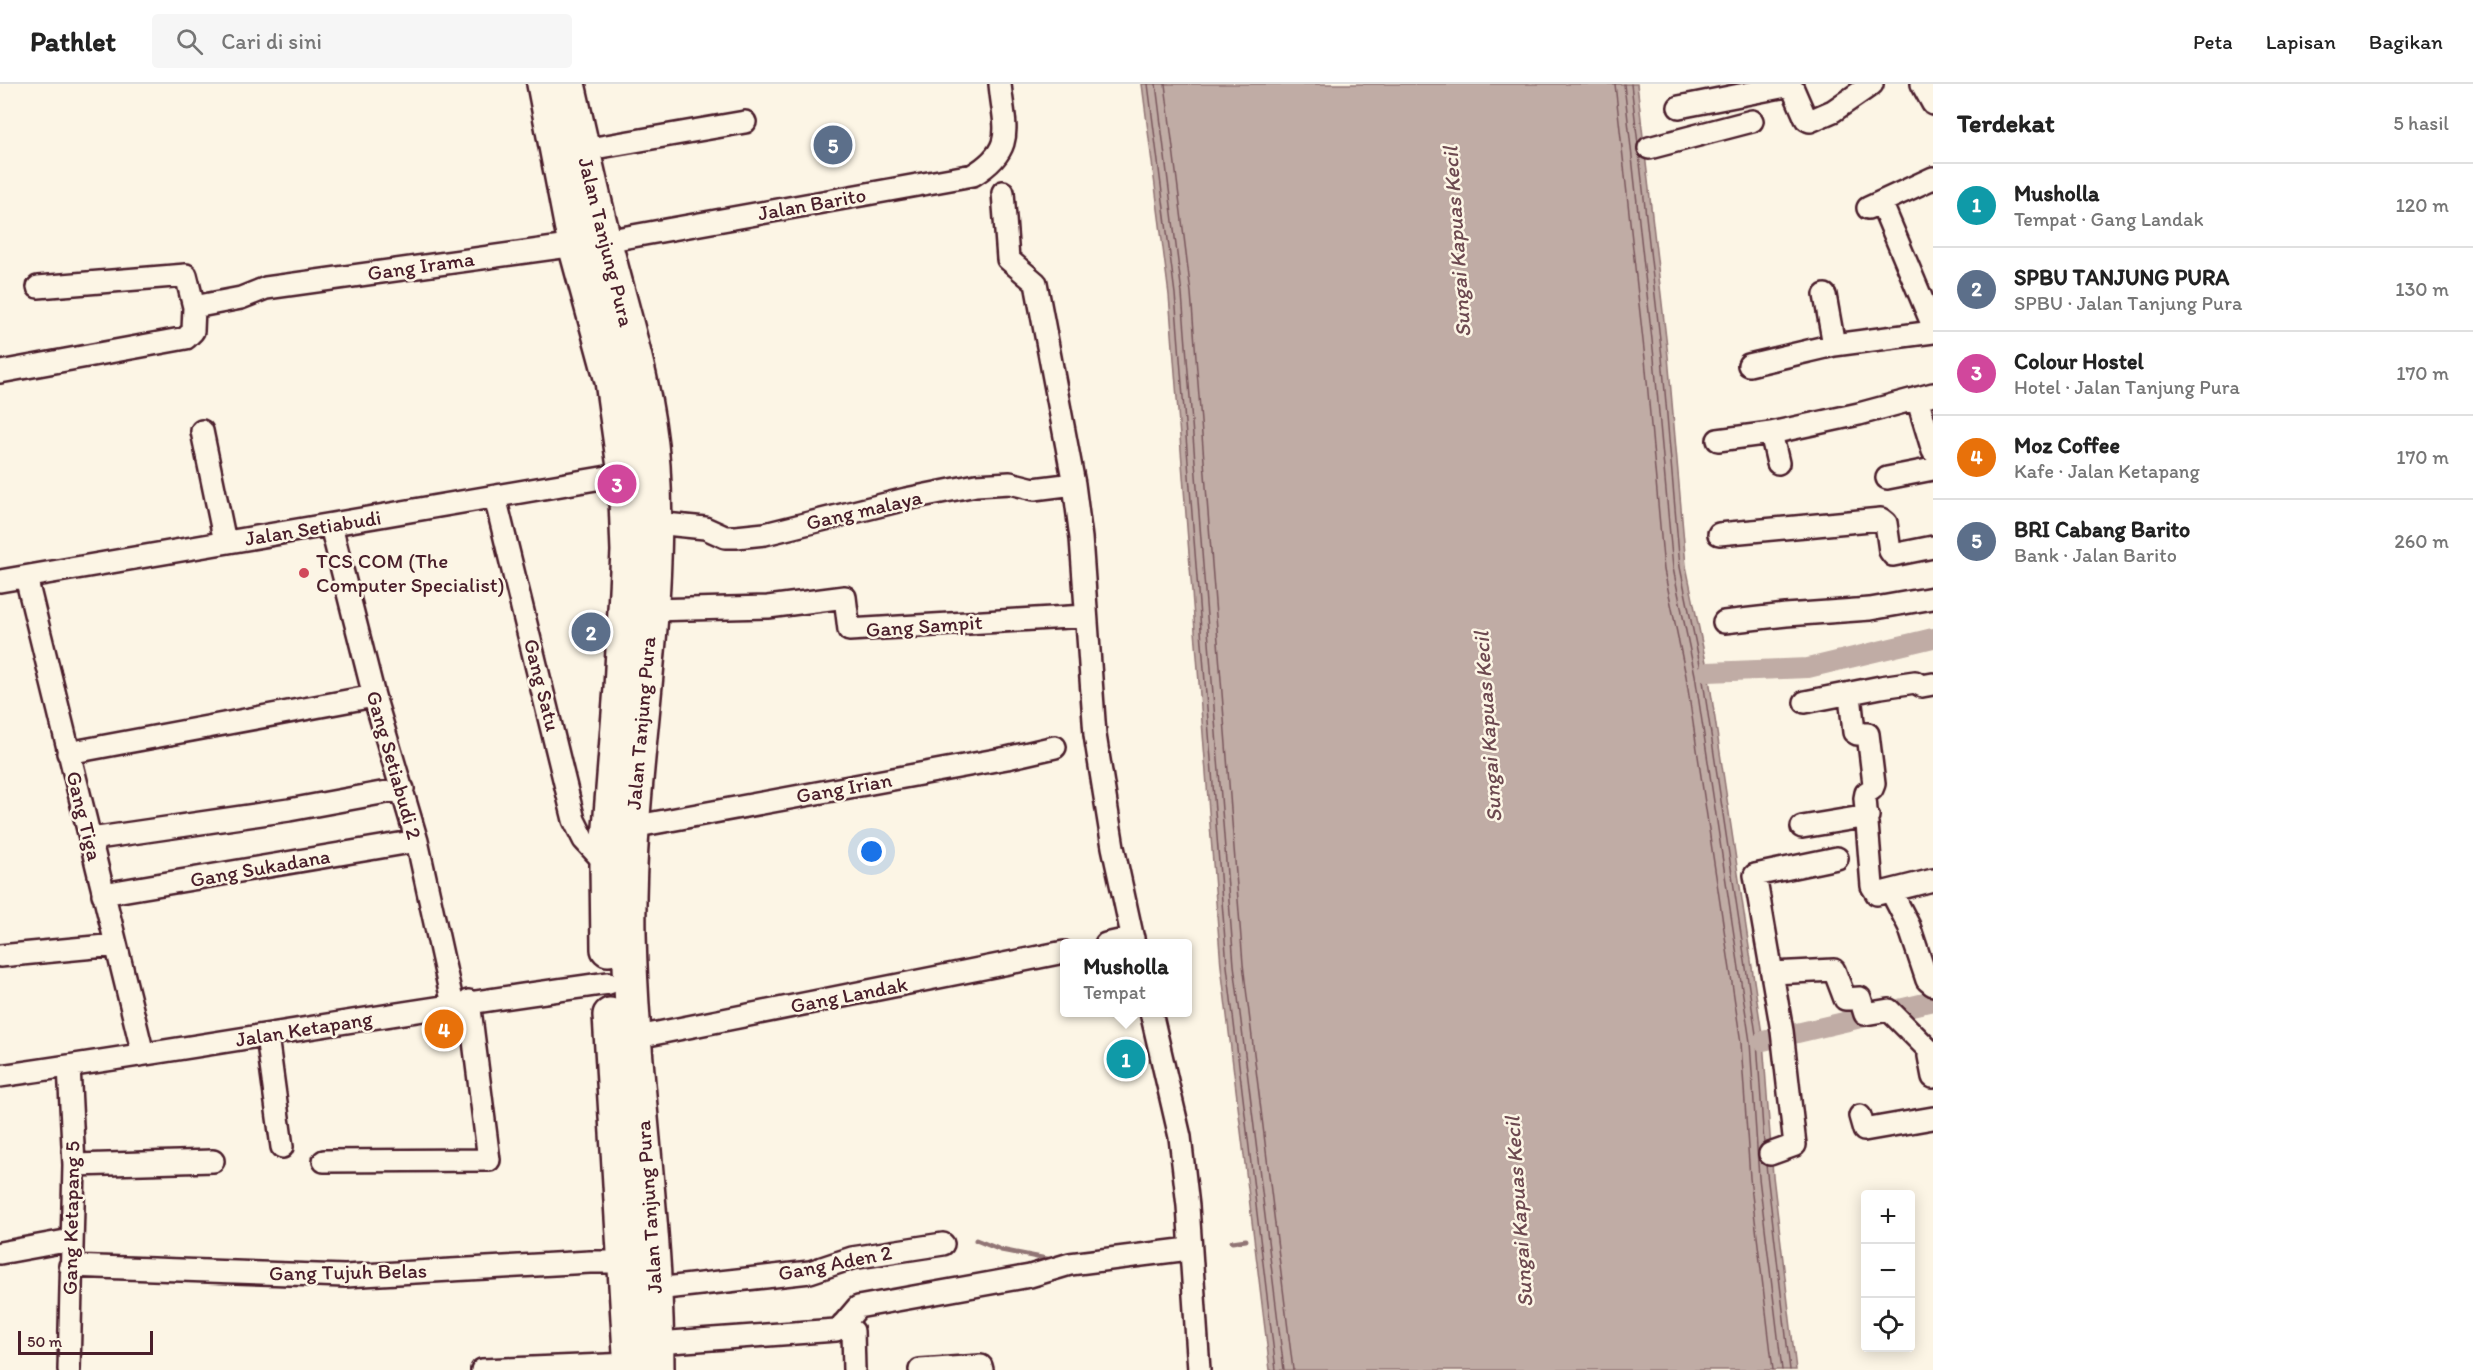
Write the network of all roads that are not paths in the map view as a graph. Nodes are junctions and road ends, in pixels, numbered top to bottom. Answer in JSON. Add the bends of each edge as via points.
{"nodes":[{"id":1,"x":544,"y":84,"type":"edge"},
{"id":2,"x":568,"y":84,"type":"edge"},
{"id":3,"x":1000,"y":84,"type":"edge"},
{"id":4,"x":1872,"y":84,"type":"edge"},
{"id":5,"x":1922,"y":84,"type":"edge"},
{"id":6,"x":1933,"y":104,"type":"edge"},
{"id":7,"x":1679,"y":107,"type":"dead end"},
{"id":8,"x":1752,"y":121,"type":"dead end"},
{"id":9,"x":744,"y":122,"type":"dead end"},
{"id":10,"x":1649,"y":148,"type":"dead end"},
{"id":11,"x":583,"y":150,"type":"junction"},
{"id":12,"x":1933,"y":178,"type":"edge"},
{"id":13,"x":1003,"y":192,"type":"dead end"},
{"id":14,"x":590,"y":243,"type":"junction"},
{"id":15,"x":38,"y":287,"type":"dead end"},
{"id":16,"x":1825,"y":295,"type":"dead end"},
{"id":17,"x":194,"y":307,"type":"junction"},
{"id":18,"x":1933,"y":326,"type":"edge"},
{"id":19,"x":1933,"y":332,"type":"edge"},
{"id":20,"x":1834,"y":345,"type":"junction"},
{"id":21,"x":1749,"y":365,"type":"dead end"},
{"id":22,"x":0,"y":372,"type":"edge"},
{"id":23,"x":1925,"y":396,"type":"edge"},
{"id":24,"x":202,"y":431,"type":"dead end"},
{"id":25,"x":1771,"y":433,"type":"junction"},
{"id":26,"x":1718,"y":440,"type":"dead end"},
{"id":27,"x":1933,"y":451,"type":"edge"},
{"id":28,"x":1778,"y":463,"type":"dead end"},
{"id":29,"x":1933,"y":469,"type":"edge"},
{"id":30,"x":625,"y":474,"type":"junction"},
{"id":31,"x":1887,"y":478,"type":"dead end"},
{"id":32,"x":1074,"y":484,"type":"junction"},
{"id":33,"x":495,"y":497,"type":"junction"},
{"id":34,"x":655,"y":523,"type":"junction"},
{"id":35,"x":331,"y":526,"type":"junction"},
{"id":36,"x":1719,"y":534,"type":"dead end"},
{"id":37,"x":225,"y":542,"type":"junction"},
{"id":38,"x":1933,"y":547,"type":"edge"},
{"id":39,"x":26,"y":577,"type":"junction"},
{"id":40,"x":0,"y":581,"type":"edge"},
{"id":41,"x":1933,"y":598,"type":"edge"},
{"id":42,"x":650,"y":610,"type":"junction"},
{"id":43,"x":1086,"y":616,"type":"junction"},
{"id":44,"x":1724,"y":622,"type":"dead end"},
{"id":45,"x":1933,"y":684,"type":"edge"},
{"id":46,"x":1850,"y":695,"type":"junction"},
{"id":47,"x":374,"y":696,"type":"junction"},
{"id":48,"x":1805,"y":702,"type":"dead end"},
{"id":49,"x":1055,"y":747,"type":"dead end"},
{"id":50,"x":68,"y":753,"type":"junction"},
{"id":51,"x":403,"y":789,"type":"junction"},
{"id":52,"x":1868,"y":816,"type":"junction"},
{"id":53,"x":632,"y":827,"type":"junction"},
{"id":54,"x":1802,"y":827,"type":"dead end"},
{"id":55,"x":91,"y":839,"type":"junction"},
{"id":56,"x":417,"y":841,"type":"junction"},
{"id":57,"x":1837,"y":858,"type":"dead end"},
{"id":58,"x":607,"y":865,"type":"junction"},
{"id":59,"x":1933,"y":880,"type":"edge"},
{"id":60,"x":1891,"y":891,"type":"junction"},
{"id":61,"x":104,"y":894,"type":"junction"},
{"id":62,"x":1134,"y":939,"type":"edge"},
{"id":63,"x":116,"y":945,"type":"junction"},
{"id":64,"x":1060,"y":953,"type":"edge"},
{"id":65,"x":0,"y":956,"type":"edge"},
{"id":66,"x":1772,"y":973,"type":"junction"},
{"id":67,"x":609,"y":983,"type":"junction"},
{"id":68,"x":1933,"y":986,"type":"edge"},
{"id":69,"x":461,"y":1003,"type":"junction"},
{"id":70,"x":1152,"y":1017,"type":"edge"},
{"id":71,"x":267,"y":1036,"type":"junction"},
{"id":72,"x":633,"y":1038,"type":"junction"},
{"id":73,"x":143,"y":1054,"type":"junction"},
{"id":74,"x":1930,"y":1060,"type":"edge"},
{"id":75,"x":69,"y":1066,"type":"junction"},
{"id":76,"x":0,"y":1076,"type":"edge"},
{"id":77,"x":628,"y":1102,"type":"junction"},
{"id":78,"x":1860,"y":1116,"type":"dead end"},
{"id":79,"x":1933,"y":1118,"type":"edge"},
{"id":80,"x":282,"y":1147,"type":"dead end"},
{"id":81,"x":1770,"y":1154,"type":"dead end"},
{"id":82,"x":213,"y":1161,"type":"dead end"},
{"id":83,"x":324,"y":1161,"type":"dead end"},
{"id":84,"x":74,"y":1165,"type":"junction"},
{"id":85,"x":71,"y":1240,"type":"junction"},
{"id":86,"x":943,"y":1244,"type":"dead end"},
{"id":87,"x":1181,"y":1250,"type":"dead end"},
{"id":88,"x":0,"y":1253,"type":"edge"},
{"id":89,"x":625,"y":1263,"type":"junction"},
{"id":90,"x":70,"y":1266,"type":"junction"},
{"id":91,"x":656,"y":1288,"type":"junction"},
{"id":92,"x":843,"y":1324,"type":"junction"},
{"id":93,"x":644,"y":1362,"type":"edge"},
{"id":94,"x":1195,"y":1369,"type":"edge"},
{"id":95,"x":69,"y":1370,"type":"edge"},
{"id":96,"x":77,"y":1370,"type":"edge"},
{"id":97,"x":482,"y":1370,"type":"edge"},
{"id":98,"x":854,"y":1370,"type":"edge"},
{"id":99,"x":920,"y":1370,"type":"edge"},
{"id":100,"x":982,"y":1370,"type":"edge"}],
"edges":[{"from":1,"to":14,"type":"highway","name":"Jalan Tanjung Pura"},
{"from":2,"to":11,"type":"highway","name":"Jalan Tanjung Pura"},
{"from":3,"to":14,"type":"street","name":"Jalan Barito","via":[[1005,142],[992,163],[973,175]]},
{"from":4,"to":7,"type":"street","via":[[1833,111],[1810,121],[1793,89],[1786,86]]},
{"from":5,"to":6,"type":"street"},
{"from":8,"to":10,"type":"street"},
{"from":9,"to":11,"type":"street"},
{"from":11,"to":14,"type":"highway","name":"Jalan Tanjung Pura"},
{"from":12,"to":18,"type":"street","via":[[1874,206]]},
{"from":13,"to":32,"type":"street","via":[[1008,259],[1036,283]]},
{"from":14,"to":17,"type":"street","name":"Gang Irama","via":[[266,288],[242,298]]},
{"from":14,"to":30,"type":"highway","name":"Jalan Tanjung Pura"},
{"from":14,"to":34,"type":"highway","name":"Jalan Tanjung Pura","via":[[638,365],[653,463]]},
{"from":15,"to":17,"type":"street","via":[[186,275]]},
{"from":16,"to":20,"type":"street"},
{"from":17,"to":22,"type":"street","via":[[193,331],[186,338]]},
{"from":19,"to":20,"type":"street"},
{"from":20,"to":21,"type":"street"},
{"from":23,"to":25,"type":"street"},
{"from":23,"to":27,"type":"street"},
{"from":24,"to":37,"type":"street"},
{"from":25,"to":26,"type":"street"},
{"from":25,"to":28,"type":"street"},
{"from":29,"to":31,"type":"street"},
{"from":30,"to":33,"type":"street","name":"Jalan Setiabudi"},
{"from":30,"to":58,"type":"highway","name":"Jalan Tanjung Pura","via":[[627,570]]},
{"from":32,"to":34,"type":"street","name":"Gang malaya","via":[[1034,489],[1010,483],[976,485],[765,534],[736,537],[725,537],[705,528]]},
{"from":32,"to":43,"type":"street"},
{"from":33,"to":35,"type":"street","name":"Jalan Setiabudi"},
{"from":33,"to":58,"type":"street","name":"Gang Satu","via":[[574,820],[584,840]]},
{"from":34,"to":42,"type":"highway","name":"Jalan Tanjung Pura"},
{"from":35,"to":37,"type":"street","name":"Jalan Setiabudi"},
{"from":35,"to":47,"type":"street","name":"Gang Setiabudi 2"},
{"from":36,"to":38,"type":"street","via":[[1881,519],[1886,523],[1893,555]]},
{"from":37,"to":39,"type":"street","name":"Jalan Setiabudi"},
{"from":39,"to":40,"type":"street","name":"Jalan Setiabudi"},
{"from":39,"to":50,"type":"street","name":"Gang Tiga"},
{"from":41,"to":44,"type":"street","via":[[1870,609]]},
{"from":42,"to":43,"type":"street","name":"Gang Sampit","via":[[768,607],[845,597],[849,630]]},
{"from":42,"to":53,"type":"highway","name":"Jalan Tanjung Pura"},
{"from":43,"to":62,"type":"street","via":[[1095,735],[1113,847]]},
{"from":45,"to":46,"type":"street","via":[[1922,686],[1915,682]]},
{"from":46,"to":48,"type":"street"},
{"from":46,"to":52,"type":"street","via":[[1854,732],[1868,734],[1874,784],[1865,795]]},
{"from":47,"to":50,"type":"street"},
{"from":47,"to":51,"type":"street","name":"Gang Setiabudi 2"},
{"from":49,"to":53,"type":"street","name":"Gang Irian"},
{"from":50,"to":55,"type":"street","name":"Gang Tiga"},
{"from":51,"to":55,"type":"street"},
{"from":51,"to":56,"type":"street","name":"Gang Setiabudi 2"},
{"from":52,"to":54,"type":"street"},
{"from":52,"to":60,"type":"street","via":[[1872,886],[1877,894]]},
{"from":53,"to":72,"type":"highway","name":"Jalan Tanjung Pura","via":[[629,931]]},
{"from":55,"to":61,"type":"street","name":"Gang Tiga"},
{"from":56,"to":61,"type":"street","name":"Gang Sukadana"},
{"from":56,"to":69,"type":"street","name":"Gang Setiabudi 2"},
{"from":57,"to":66,"type":"street","via":[[1755,875]]},
{"from":58,"to":67,"type":"highway","name":"Jalan Tanjung Pura"},
{"from":59,"to":60,"type":"street"},
{"from":60,"to":68,"type":"street","via":[[1909,926],[1927,980]]},
{"from":61,"to":63,"type":"street","name":"Gang Tiga"},
{"from":63,"to":65,"type":"street"},
{"from":63,"to":73,"type":"street","name":"Gang Tiga"},
{"from":64,"to":72,"type":"street","name":"Gang Landak"},
{"from":66,"to":74,"type":"street","via":[[1834,970],[1845,999],[1860,998],[1865,1014],[1889,1010]]},
{"from":66,"to":81,"type":"street","via":[[1795,1145]]},
{"from":67,"to":69,"type":"street","name":"Jalan Ketapang"},
{"from":67,"to":77,"type":"highway","name":"Jalan Tanjung Pura"},
{"from":69,"to":71,"type":"street","name":"Jalan Ketapang"},
{"from":69,"to":83,"type":"street","name":"Gang Setiabudi 2","via":[[489,1160]]},
{"from":70,"to":94,"type":"street","via":[[1180,1137],[1188,1206]]},
{"from":71,"to":73,"type":"street","name":"Jalan Ketapang"},
{"from":71,"to":80,"type":"street"},
{"from":72,"to":77,"type":"highway","name":"Jalan Tanjung Pura"},
{"from":73,"to":75,"type":"street","name":"Jalan Ketapang"},
{"from":75,"to":76,"type":"street","name":"Jalan Ketapang"},
{"from":75,"to":84,"type":"street","name":"Gang Ketapang 5"},
{"from":77,"to":89,"type":"highway","name":"Jalan Tanjung Pura"},
{"from":77,"to":91,"type":"highway","name":"Jalan Tanjung Pura"},
{"from":78,"to":79,"type":"street","via":[[1864,1130]]},
{"from":82,"to":84,"type":"street"},
{"from":84,"to":85,"type":"street","name":"Gang Ketapang 5"},
{"from":85,"to":88,"type":"street"},
{"from":85,"to":90,"type":"street","name":"Gang Ketapang 5"},
{"from":86,"to":91,"type":"street","name":"Gang Aden 2","via":[[852,1258],[810,1272]]},
{"from":87,"to":92,"type":"street","via":[[1062,1265],[1030,1276],[858,1307]]},
{"from":89,"to":90,"type":"street","name":"Gang Tujuh Belas","via":[[345,1276]]},
{"from":89,"to":93,"type":"highway","name":"Jalan Tanjung Pura"},
{"from":90,"to":95,"type":"street","name":"Gang Ketapang 5"},
{"from":91,"to":93,"type":"highway","name":"Jalan Tanjung Pura"},
{"from":92,"to":93,"type":"street","via":[[836,1330]]},
{"from":92,"to":98,"type":"street","via":[[853,1331]]},
{"from":93,"to":97,"type":"street"},
{"from":95,"to":96,"type":"street"},
{"from":99,"to":100,"type":"street","via":[[981,1366]]}]}
